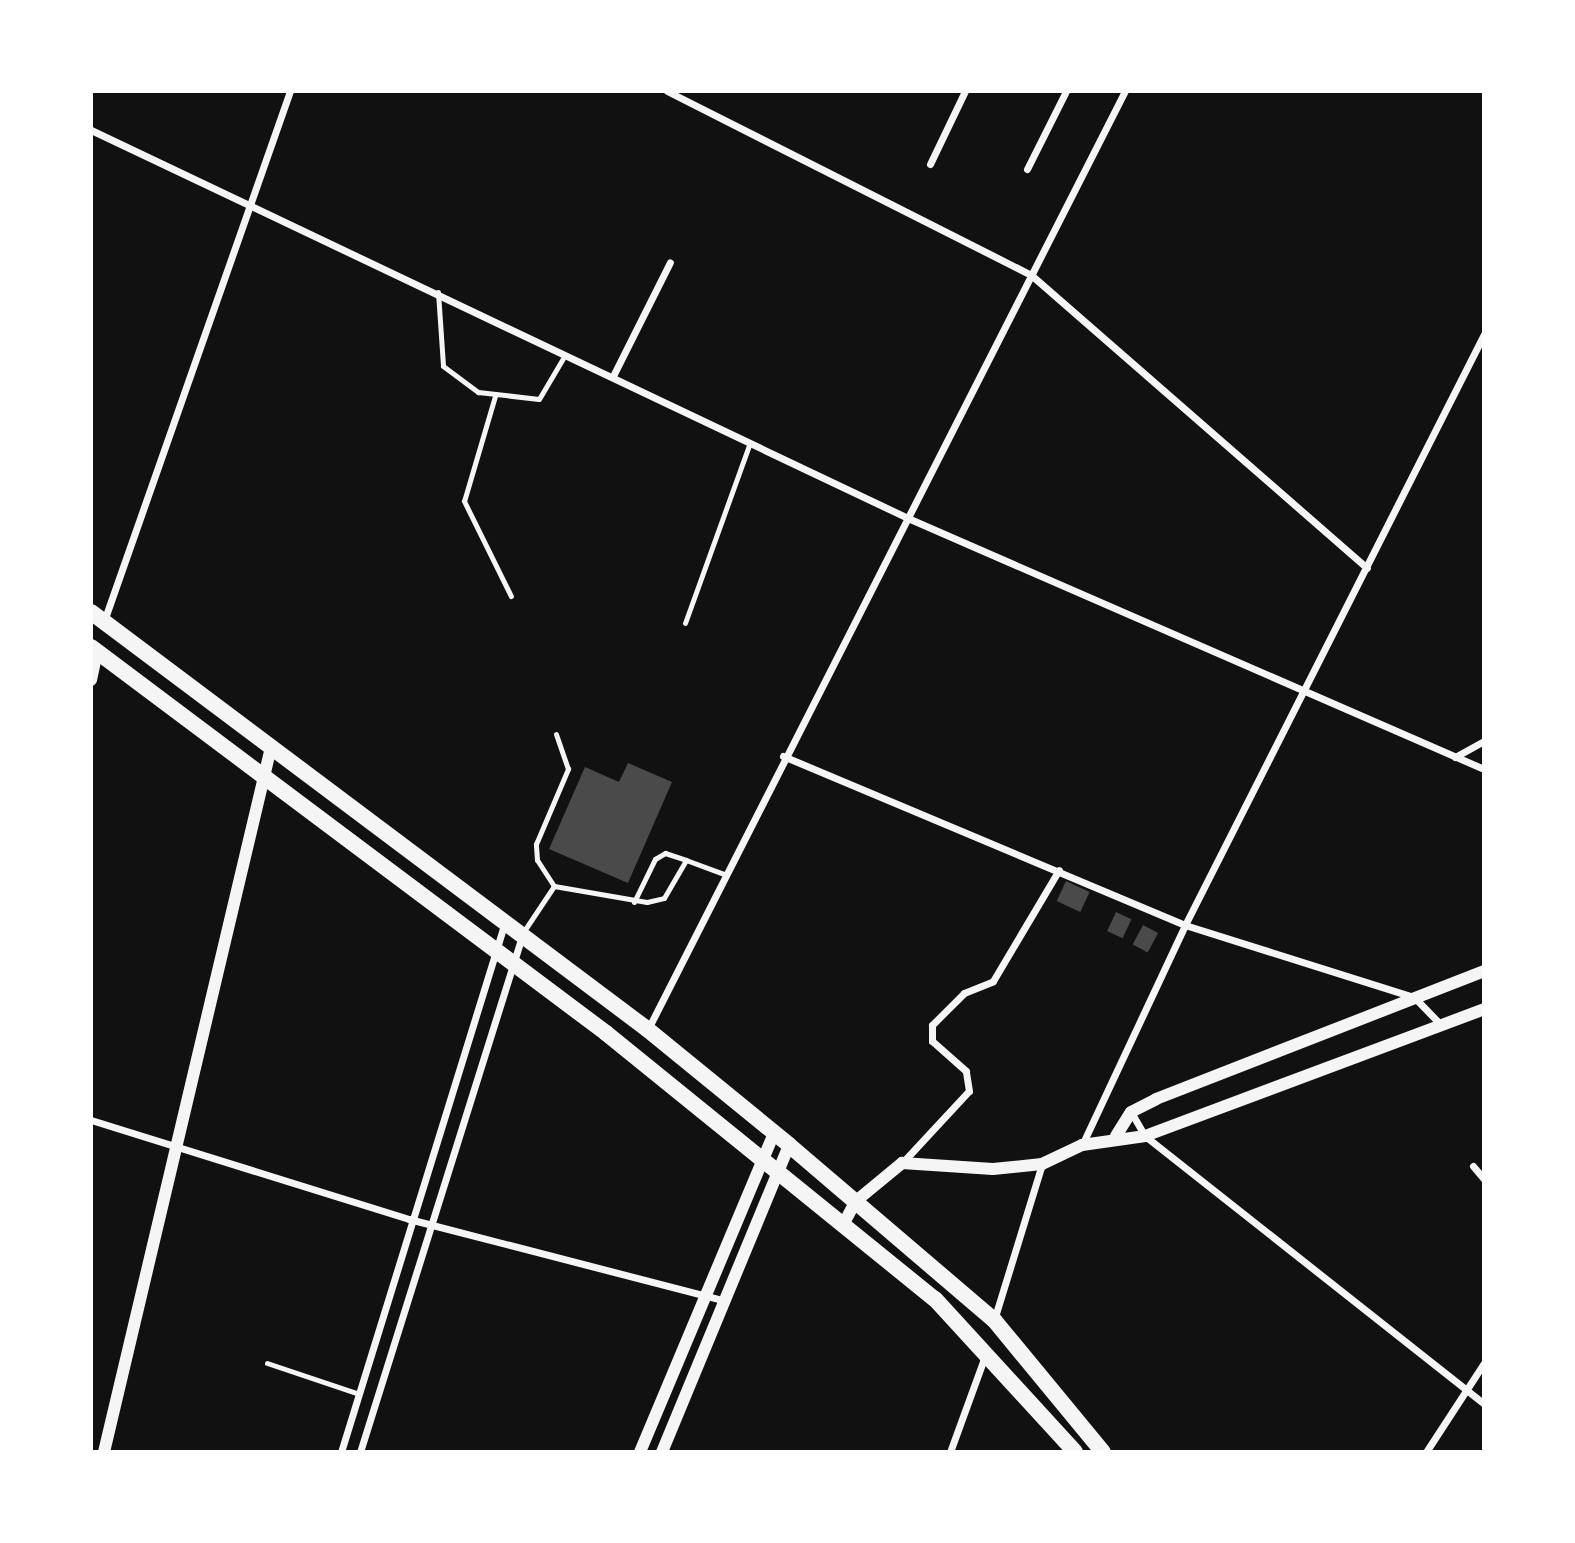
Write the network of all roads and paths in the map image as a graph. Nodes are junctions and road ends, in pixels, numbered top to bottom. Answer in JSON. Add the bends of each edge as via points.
{"nodes":[{"id":1,"x":290,"y":91,"type":"edge"},
{"id":2,"x":667,"y":91,"type":"edge"},
{"id":3,"x":965,"y":91,"type":"edge"},
{"id":4,"x":1066,"y":91,"type":"edge"},
{"id":5,"x":1125,"y":91,"type":"edge"},
{"id":6,"x":91,"y":130,"type":"edge"},
{"id":7,"x":930,"y":163,"type":"dead end"},
{"id":8,"x":1027,"y":169,"type":"dead end"},
{"id":9,"x":250,"y":202,"type":"junction"},
{"id":10,"x":670,"y":262,"type":"dead end"},
{"id":11,"x":1030,"y":274,"type":"junction"},
{"id":12,"x":438,"y":292,"type":"junction"},
{"id":13,"x":1484,"y":334,"type":"edge"},
{"id":14,"x":565,"y":354,"type":"junction"},
{"id":15,"x":613,"y":376,"type":"junction"},
{"id":16,"x":495,"y":396,"type":"junction"},
{"id":17,"x":750,"y":442,"type":"junction"},
{"id":18,"x":910,"y":519,"type":"junction"},
{"id":19,"x":1367,"y":568,"type":"junction"},
{"id":20,"x":511,"y":596,"type":"dead end"},
{"id":21,"x":97,"y":617,"type":"edge"},
{"id":22,"x":685,"y":623,"type":"dead end"},
{"id":23,"x":94,"y":650,"type":"edge"},
{"id":24,"x":91,"y":680,"type":"edge"},
{"id":25,"x":1304,"y":690,"type":"junction"},
{"id":26,"x":556,"y":734,"type":"dead end"},
{"id":27,"x":1484,"y":741,"type":"edge"},
{"id":28,"x":271,"y":747,"type":"junction"},
{"id":29,"x":783,"y":755,"type":"junction"},
{"id":30,"x":1455,"y":757,"type":"junction"},
{"id":31,"x":1484,"y":769,"type":"edge"},
{"id":32,"x":262,"y":779,"type":"junction"},
{"id":33,"x":686,"y":860,"type":"junction"},
{"id":34,"x":1059,"y":870,"type":"junction"},
{"id":35,"x":724,"y":874,"type":"junction"},
{"id":36,"x":554,"y":886,"type":"junction"},
{"id":37,"x":634,"y":902,"type":"junction"},
{"id":38,"x":505,"y":921,"type":"junction"},
{"id":39,"x":1185,"y":925,"type":"junction"},
{"id":40,"x":522,"y":936,"type":"junction"},
{"id":41,"x":495,"y":950,"type":"junction"},
{"id":42,"x":512,"y":961,"type":"junction"},
{"id":43,"x":1484,"y":971,"type":"edge"},
{"id":44,"x":1414,"y":997,"type":"junction"},
{"id":45,"x":1484,"y":1009,"type":"edge"},
{"id":46,"x":1441,"y":1026,"type":"junction"},
{"id":47,"x":648,"y":1029,"type":"junction"},
{"id":48,"x":1131,"y":1112,"type":"junction"},
{"id":49,"x":91,"y":1119,"type":"edge"},
{"id":50,"x":774,"y":1134,"type":"junction"},
{"id":51,"x":1116,"y":1136,"type":"junction"},
{"id":52,"x":1145,"y":1136,"type":"junction"},
{"id":53,"x":174,"y":1143,"type":"junction"},
{"id":54,"x":789,"y":1145,"type":"junction"},
{"id":55,"x":1082,"y":1145,"type":"junction"},
{"id":56,"x":763,"y":1161,"type":"junction"},
{"id":57,"x":902,"y":1163,"type":"junction"},
{"id":58,"x":1042,"y":1164,"type":"junction"},
{"id":59,"x":1473,"y":1166,"type":"dead end"},
{"id":60,"x":777,"y":1171,"type":"junction"},
{"id":61,"x":1484,"y":1179,"type":"edge"},
{"id":62,"x":856,"y":1201,"type":"junction"},
{"id":63,"x":409,"y":1219,"type":"junction"},
{"id":64,"x":432,"y":1225,"type":"junction"},
{"id":65,"x":844,"y":1225,"type":"junction"},
{"id":66,"x":703,"y":1294,"type":"junction"},
{"id":67,"x":723,"y":1300,"type":"junction"},
{"id":68,"x":993,"y":1320,"type":"junction"},
{"id":69,"x":988,"y":1349,"type":"junction"},
{"id":70,"x":267,"y":1363,"type":"dead end"},
{"id":71,"x":1484,"y":1363,"type":"edge"},
{"id":72,"x":672,"y":1373,"type":"junction"},
{"id":73,"x":365,"y":1376,"type":"junction"},
{"id":74,"x":691,"y":1380,"type":"junction"},
{"id":75,"x":382,"y":1381,"type":"junction"},
{"id":76,"x":1467,"y":1391,"type":"junction"},
{"id":77,"x":359,"y":1394,"type":"junction"},
{"id":78,"x":1484,"y":1404,"type":"edge"},
{"id":79,"x":104,"y":1452,"type":"edge"},
{"id":80,"x":341,"y":1452,"type":"edge"},
{"id":81,"x":360,"y":1452,"type":"edge"},
{"id":82,"x":640,"y":1452,"type":"edge"},
{"id":83,"x":662,"y":1452,"type":"edge"},
{"id":84,"x":950,"y":1452,"type":"edge"},
{"id":85,"x":1075,"y":1452,"type":"edge"},
{"id":86,"x":1102,"y":1452,"type":"edge"},
{"id":87,"x":1426,"y":1452,"type":"edge"}],
"edges":[{"from":1,"to":9,"type":"street"},
{"from":2,"to":11,"type":"street"},
{"from":3,"to":7,"type":"street"},
{"from":4,"to":8,"type":"street"},
{"from":5,"to":11,"type":"street"},
{"from":6,"to":9,"type":"street"},
{"from":9,"to":12,"type":"street"},
{"from":9,"to":21,"type":"street"},
{"from":10,"to":15,"type":"street"},
{"from":11,"to":18,"type":"street"},
{"from":11,"to":19,"type":"street"},
{"from":12,"to":14,"type":"street"},
{"from":12,"to":16,"type":"lane","via":[[443,366],[478,392]]},
{"from":13,"to":19,"type":"street"},
{"from":14,"to":15,"type":"street"},
{"from":14,"to":16,"type":"lane","via":[[539,400]]},
{"from":15,"to":17,"type":"street"},
{"from":16,"to":20,"type":"lane","via":[[464,501]]},
{"from":17,"to":18,"type":"street"},
{"from":17,"to":22,"type":"lane"},
{"from":18,"to":25,"type":"street"},
{"from":18,"to":29,"type":"street"},
{"from":19,"to":25,"type":"street"},
{"from":21,"to":28,"type":"main road"},
{"from":23,"to":24,"type":"street"},
{"from":23,"to":32,"type":"main road"},
{"from":25,"to":30,"type":"street"},
{"from":25,"to":39,"type":"street"},
{"from":26,"to":36,"type":"lane","via":[[568,769],[536,844],[537,860]]},
{"from":27,"to":30,"type":"street"},
{"from":28,"to":32,"type":"street"},
{"from":28,"to":38,"type":"main road"},
{"from":29,"to":34,"type":"street"},
{"from":29,"to":35,"type":"street"},
{"from":30,"to":31,"type":"street"},
{"from":32,"to":41,"type":"main road"},
{"from":32,"to":53,"type":"street"},
{"from":33,"to":35,"type":"lane"},
{"from":33,"to":37,"type":"lane","via":[[664,898]]},
{"from":33,"to":37,"type":"lane","via":[[665,853],[655,859]]},
{"from":34,"to":39,"type":"street"},
{"from":34,"to":57,"type":"street","via":[[993,981],[964,993],[929,1032],[966,1071],[969,1091]]},
{"from":35,"to":47,"type":"street"},
{"from":36,"to":37,"type":"lane"},
{"from":36,"to":40,"type":"lane"},
{"from":38,"to":40,"type":"main road"},
{"from":38,"to":41,"type":"street"},
{"from":39,"to":44,"type":"street"},
{"from":39,"to":55,"type":"street"},
{"from":40,"to":42,"type":"street"},
{"from":40,"to":47,"type":"main road"},
{"from":41,"to":42,"type":"main road"},
{"from":41,"to":63,"type":"street"},
{"from":42,"to":56,"type":"main road"},
{"from":42,"to":64,"type":"street"},
{"from":43,"to":44,"type":"street"},
{"from":44,"to":46,"type":"street"},
{"from":44,"to":48,"type":"street"},
{"from":45,"to":46,"type":"street"},
{"from":46,"to":52,"type":"street"},
{"from":47,"to":50,"type":"main road"},
{"from":48,"to":51,"type":"street"},
{"from":48,"to":52,"type":"street"},
{"from":49,"to":53,"type":"street"},
{"from":50,"to":54,"type":"main road"},
{"from":50,"to":56,"type":"street"},
{"from":51,"to":52,"type":"street"},
{"from":51,"to":55,"type":"street"},
{"from":52,"to":76,"type":"street"},
{"from":53,"to":63,"type":"street"},
{"from":53,"to":79,"type":"street"},
{"from":54,"to":60,"type":"street"},
{"from":54,"to":62,"type":"main road"},
{"from":55,"to":58,"type":"street"},
{"from":56,"to":60,"type":"main road"},
{"from":56,"to":66,"type":"street"},
{"from":57,"to":58,"type":"street","via":[[993,1169]]},
{"from":57,"to":62,"type":"street"},
{"from":58,"to":68,"type":"street"},
{"from":59,"to":61,"type":"street"},
{"from":60,"to":65,"type":"main road"},
{"from":60,"to":67,"type":"street"},
{"from":62,"to":65,"type":"street"},
{"from":62,"to":68,"type":"main road"},
{"from":63,"to":64,"type":"street"},
{"from":63,"to":73,"type":"street"},
{"from":64,"to":66,"type":"street"},
{"from":64,"to":75,"type":"street"},
{"from":65,"to":69,"type":"main road"},
{"from":66,"to":67,"type":"street"},
{"from":66,"to":72,"type":"street"},
{"from":67,"to":74,"type":"street"},
{"from":68,"to":86,"type":"main road"},
{"from":69,"to":84,"type":"street"},
{"from":69,"to":85,"type":"main road"},
{"from":70,"to":77,"type":"lane"},
{"from":71,"to":76,"type":"street"},
{"from":72,"to":74,"type":"street"},
{"from":72,"to":82,"type":"street"},
{"from":73,"to":75,"type":"street"},
{"from":73,"to":77,"type":"street"},
{"from":74,"to":83,"type":"street"},
{"from":75,"to":81,"type":"street"},
{"from":76,"to":78,"type":"street"},
{"from":76,"to":87,"type":"street"},
{"from":77,"to":80,"type":"street"}]}
